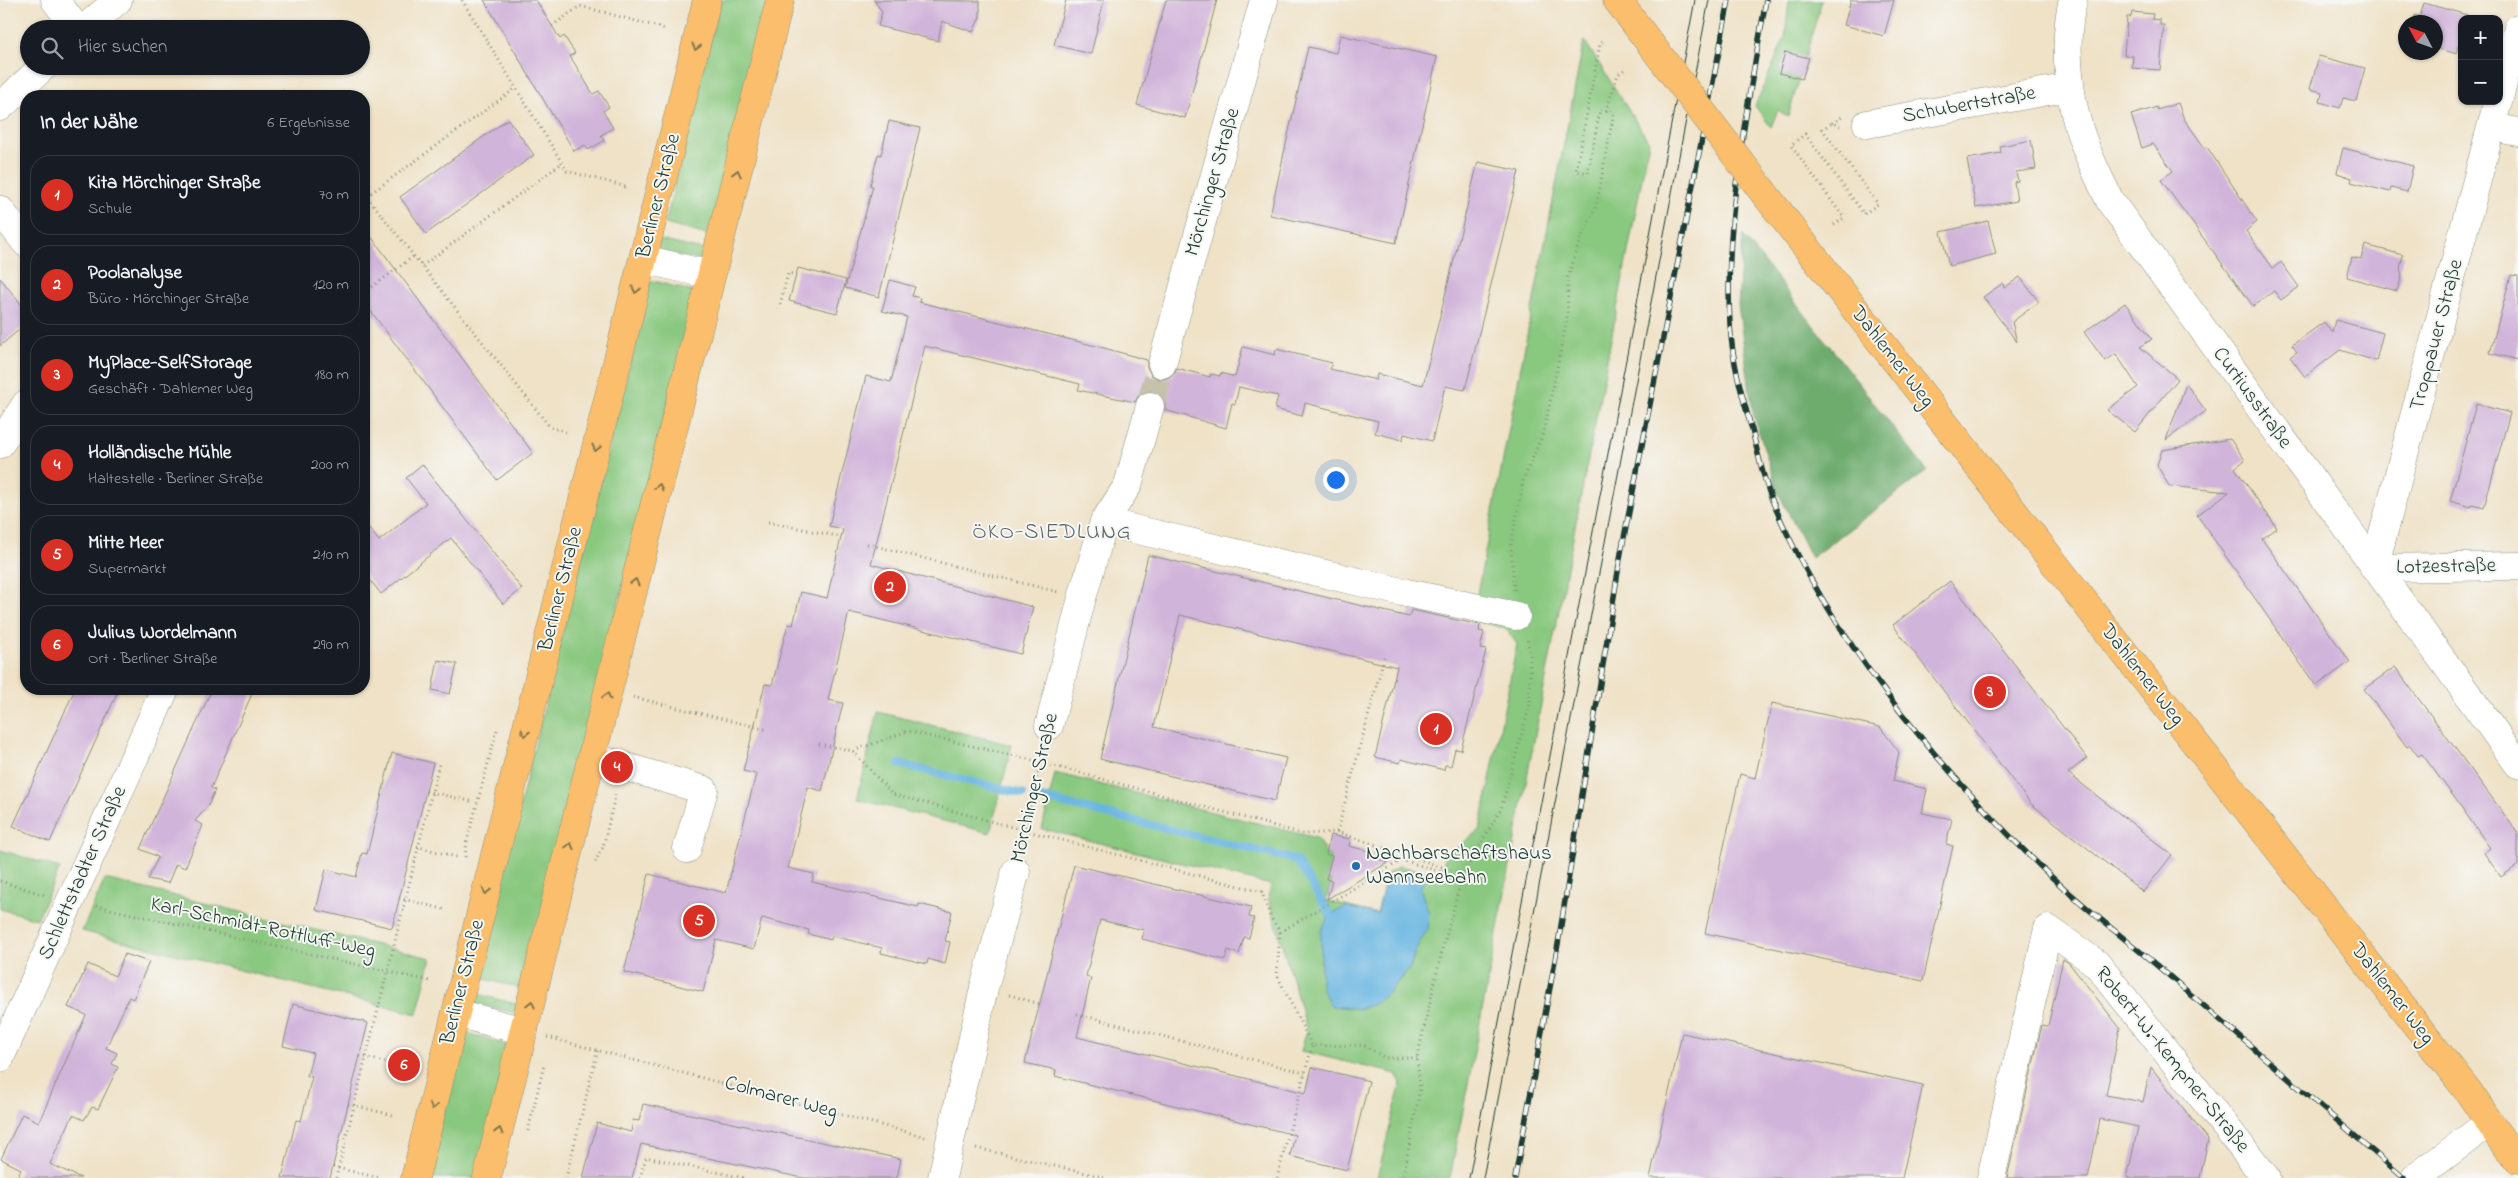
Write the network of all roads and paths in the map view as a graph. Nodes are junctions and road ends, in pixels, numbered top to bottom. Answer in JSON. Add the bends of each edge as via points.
{"nodes":[{"id":1,"x":55,"y":0,"type":"edge"},
{"id":2,"x":118,"y":0,"type":"edge"},
{"id":3,"x":462,"y":0,"type":"edge"},
{"id":4,"x":582,"y":0,"type":"edge"},
{"id":5,"x":707,"y":0,"type":"edge"},
{"id":6,"x":780,"y":0,"type":"edge"},
{"id":7,"x":1264,"y":0,"type":"edge"},
{"id":8,"x":1617,"y":0,"type":"edge"},
{"id":9,"x":2073,"y":0,"type":"edge"},
{"id":10,"x":580,"y":6,"type":"junction"},
{"id":11,"x":70,"y":20,"type":"edge"},
{"id":12,"x":95,"y":20,"type":"edge"},
{"id":13,"x":552,"y":26,"type":"dead end"},
{"id":14,"x":2518,"y":28,"type":"edge"},
{"id":15,"x":666,"y":29,"type":"dead end"},
{"id":16,"x":1605,"y":40,"type":"dead end"},
{"id":17,"x":1627,"y":68,"type":"dead end"},
{"id":18,"x":34,"y":75,"type":"edge"},
{"id":19,"x":2070,"y":87,"type":"junction"},
{"id":20,"x":516,"y":88,"type":"junction"},
{"id":21,"x":0,"y":107,"type":"edge"},
{"id":22,"x":1606,"y":111,"type":"junction"},
{"id":23,"x":2502,"y":115,"type":"edge"},
{"id":24,"x":1867,"y":124,"type":"joint"},
{"id":25,"x":562,"y":163,"type":"junction"},
{"id":26,"x":627,"y":187,"type":"dead end"},
{"id":27,"x":370,"y":191,"type":"edge"},
{"id":28,"x":370,"y":201,"type":"edge"},
{"id":29,"x":0,"y":210,"type":"edge"},
{"id":30,"x":1834,"y":225,"type":"dead end"},
{"id":31,"x":20,"y":235,"type":"edge"},
{"id":32,"x":414,"y":256,"type":"junction"},
{"id":33,"x":644,"y":259,"type":"junction"},
{"id":34,"x":422,"y":266,"type":"junction"},
{"id":35,"x":796,"y":275,"type":"dead end"},
{"id":36,"x":711,"y":276,"type":"junction"},
{"id":37,"x":370,"y":289,"type":"edge"},
{"id":38,"x":779,"y":309,"type":"dead end"},
{"id":39,"x":1162,"y":364,"type":"tunnel mouth"},
{"id":40,"x":1150,"y":406,"type":"tunnel mouth"},
{"id":41,"x":20,"y":413,"type":"edge"},
{"id":42,"x":566,"y":432,"type":"dead end"},
{"id":43,"x":0,"y":444,"type":"edge"},
{"id":44,"x":768,"y":522,"type":"dead end"},
{"id":45,"x":1104,"y":522,"type":"junction"},
{"id":46,"x":841,"y":537,"type":"dead end"},
{"id":47,"x":867,"y":544,"type":"dead end"},
{"id":48,"x":2518,"y":566,"type":"edge"},
{"id":49,"x":2374,"y":568,"type":"junction"},
{"id":50,"x":1082,"y":598,"type":"junction"},
{"id":51,"x":1516,"y":616,"type":"junction"},
{"id":52,"x":1385,"y":654,"type":"dead end"},
{"id":53,"x":608,"y":691,"type":"junction"},
{"id":54,"x":162,"y":695,"type":"edge"},
{"id":55,"x":1049,"y":726,"type":"joint"},
{"id":56,"x":768,"y":730,"type":"dead end"},
{"id":57,"x":819,"y":744,"type":"dead end"},
{"id":58,"x":852,"y":751,"type":"junction"},
{"id":59,"x":592,"y":757,"type":"junction"},
{"id":60,"x":1040,"y":762,"type":"junction"},
{"id":61,"x":438,"y":764,"type":"dead end"},
{"id":62,"x":2518,"y":764,"type":"edge"},
{"id":63,"x":426,"y":791,"type":"dead end"},
{"id":64,"x":432,"y":792,"type":"junction"},
{"id":65,"x":474,"y":802,"type":"dead end"},
{"id":66,"x":1023,"y":830,"type":"junction"},
{"id":67,"x":1337,"y":832,"type":"junction"},
{"id":68,"x":412,"y":845,"type":"dead end"},
{"id":69,"x":418,"y":847,"type":"junction"},
{"id":70,"x":1377,"y":847,"type":"junction"},
{"id":71,"x":687,"y":849,"type":"dead end"},
{"id":72,"x":460,"y":858,"type":"dead end"},
{"id":73,"x":1402,"y":860,"type":"junction"},
{"id":74,"x":1445,"y":867,"type":"junction"},
{"id":75,"x":1016,"y":871,"type":"joint"},
{"id":76,"x":1463,"y":874,"type":"junction"},
{"id":77,"x":0,"y":881,"type":"edge"},
{"id":78,"x":51,"y":897,"type":"dead end"},
{"id":79,"x":399,"y":898,"type":"dead end"},
{"id":80,"x":405,"y":900,"type":"junction"},
{"id":81,"x":89,"y":905,"type":"dead end"},
{"id":82,"x":447,"y":910,"type":"dead end"},
{"id":83,"x":1280,"y":932,"type":"junction"},
{"id":84,"x":387,"y":971,"type":"junction"},
{"id":85,"x":430,"y":982,"type":"dead end"},
{"id":86,"x":984,"y":988,"type":"junction"},
{"id":87,"x":1040,"y":1004,"type":"dead end"},
{"id":88,"x":456,"y":1014,"type":"junction"},
{"id":89,"x":1077,"y":1014,"type":"dead end"},
{"id":90,"x":524,"y":1031,"type":"junction"},
{"id":91,"x":1312,"y":1046,"type":"junction"},
{"id":92,"x":598,"y":1049,"type":"junction"},
{"id":93,"x":360,"y":1056,"type":"dead end"},
{"id":94,"x":366,"y":1057,"type":"junction"},
{"id":95,"x":0,"y":1058,"type":"edge"},
{"id":96,"x":1417,"y":1058,"type":"junction"},
{"id":97,"x":408,"y":1068,"type":"dead end"},
{"id":98,"x":1305,"y":1073,"type":"junction"},
{"id":99,"x":348,"y":1104,"type":"dead end"},
{"id":100,"x":354,"y":1105,"type":"junction"},
{"id":101,"x":396,"y":1116,"type":"dead end"},
{"id":102,"x":2490,"y":1122,"type":"junction"},
{"id":103,"x":951,"y":1143,"type":"junction"},
{"id":104,"x":2518,"y":1159,"type":"edge"},
{"id":105,"x":333,"y":1167,"type":"dead end"},
{"id":106,"x":338,"y":1169,"type":"junction"},
{"id":107,"x":336,"y":1178,"type":"edge"},
{"id":108,"x":380,"y":1178,"type":"edge"},
{"id":109,"x":415,"y":1178,"type":"edge"},
{"id":110,"x":487,"y":1178,"type":"edge"},
{"id":111,"x":566,"y":1178,"type":"edge"},
{"id":112,"x":640,"y":1178,"type":"edge"},
{"id":113,"x":744,"y":1178,"type":"edge"},
{"id":114,"x":942,"y":1178,"type":"edge"},
{"id":115,"x":1107,"y":1178,"type":"edge"},
{"id":116,"x":1277,"y":1178,"type":"edge"},
{"id":117,"x":1400,"y":1178,"type":"edge"},
{"id":118,"x":1991,"y":1178,"type":"edge"},
{"id":119,"x":2266,"y":1178,"type":"edge"},
{"id":120,"x":2415,"y":1178,"type":"edge"}],
"edges":[{"from":1,"to":11,"type":"street"},
{"from":2,"to":12,"type":"street"},
{"from":3,"to":20,"type":"path"},
{"from":4,"to":10,"type":"path"},
{"from":5,"to":33,"type":"main road","name":"Berliner Straße","one_way":true},
{"from":36,"to":6,"type":"main road","one_way":true},
{"from":7,"to":39,"type":"street","name":"Mörchinger Straße"},
{"from":8,"to":102,"type":"main road","name":"Dahlemer Weg","bridge":true,"via":[[1764,193]]},
{"from":9,"to":19,"type":"street","name":"Curtiusstraße","via":[[2068,48]]},
{"from":10,"to":13,"type":"path"},
{"from":10,"to":15,"type":"path"},
{"from":14,"to":23,"type":"street","name":"Troppauer Straße"},
{"from":16,"to":22,"type":"path","via":[[1600,44],[1576,171],[1588,173],[1600,110]]},
{"from":17,"to":22,"type":"path","via":[[1618,74]]},
{"from":18,"to":21,"type":"street"},
{"from":19,"to":24,"type":"street","name":"Schubertstraße"},
{"from":19,"to":49,"type":"street","name":"Curtiusstraße","via":[[2085,147],[2110,201]]},
{"from":20,"to":25,"type":"path"},
{"from":20,"to":27,"type":"path"},
{"from":22,"to":51,"type":"path","via":[[1614,112],[1596,207],[1568,277],[1567,319],[1544,431],[1524,478],[1511,545]]},
{"from":23,"to":49,"type":"street","name":"Troppauer Straße"},
{"from":24,"to":30,"type":"path","via":[[1856,133],[1832,123],[1822,129],[1878,204],[1864,214],[1805,134],[1791,145],[1844,218]]},
{"from":25,"to":26,"type":"path","via":[[567,171]]},
{"from":25,"to":34,"type":"path"},
{"from":28,"to":32,"type":"path"},
{"from":29,"to":31,"type":"street"},
{"from":32,"to":34,"type":"path"},
{"from":32,"to":37,"type":"path"},
{"from":33,"to":36,"type":"street"},
{"from":33,"to":88,"type":"main road","name":"Berliner Straße","one_way":true},
{"from":34,"to":42,"type":"path","via":[[550,427]]},
{"from":35,"to":38,"type":"path","via":[[788,273]]},
{"from":53,"to":36,"type":"main road","one_way":true},
{"from":40,"to":45,"type":"street","name":"Mörchinger Straße","via":[[1128,485]]},
{"from":41,"to":43,"type":"street"},
{"from":44,"to":46,"type":"path"},
{"from":45,"to":50,"type":"street","name":"Mörchinger Straße"},
{"from":45,"to":51,"type":"street"},
{"from":47,"to":50,"type":"path"},
{"from":48,"to":49,"type":"street","name":"Lotzestraße"},
{"from":49,"to":62,"type":"street","name":"Curtiusstraße"},
{"from":50,"to":55,"type":"street","name":"Mörchinger Straße"},
{"from":51,"to":76,"type":"path","via":[[1525,630],[1530,652],[1530,704],[1501,809]]},
{"from":52,"to":67,"type":"path"},
{"from":53,"to":56,"type":"path"},
{"from":59,"to":53,"type":"main road","one_way":true},
{"from":54,"to":95,"type":"street","name":"Schlettstadter Straße"},
{"from":55,"to":60,"type":"path","name":"Mörchinger Straße"},
{"from":57,"to":58,"type":"path"},
{"from":58,"to":60,"type":"path","via":[[908,732]]},
{"from":58,"to":66,"type":"path","via":[[892,794]]},
{"from":59,"to":71,"type":"street","via":[[704,790]]},
{"from":90,"to":59,"type":"main road","one_way":true},
{"from":60,"to":66,"type":"path","name":"Mörchinger Straße"},
{"from":60,"to":67,"type":"path","via":[[1304,834]]},
{"from":61,"to":64,"type":"path"},
{"from":63,"to":64,"type":"path"},
{"from":64,"to":65,"type":"path"},
{"from":64,"to":69,"type":"path"},
{"from":66,"to":75,"type":"path","name":"Mörchinger Straße"},
{"from":66,"to":83,"type":"path","via":[[1262,892],[1270,916]]},
{"from":67,"to":70,"type":"path"},
{"from":68,"to":69,"type":"path"},
{"from":69,"to":72,"type":"path"},
{"from":69,"to":80,"type":"path"},
{"from":70,"to":73,"type":"path","via":[[1377,852]]},
{"from":70,"to":74,"type":"path"},
{"from":73,"to":74,"type":"path","via":[[1441,872]]},
{"from":73,"to":83,"type":"path"},
{"from":74,"to":76,"type":"path"},
{"from":75,"to":86,"type":"street","name":"Mörchinger Straße"},
{"from":76,"to":96,"type":"path"},
{"from":77,"to":78,"type":"path"},
{"from":79,"to":80,"type":"path"},
{"from":80,"to":82,"type":"path"},
{"from":80,"to":84,"type":"path"},
{"from":81,"to":84,"type":"path","name":"Karl-Schmidt-Rottluff-Weg"},
{"from":83,"to":91,"type":"path","via":[[1277,975]]},
{"from":84,"to":85,"type":"path","name":"Karl-Schmidt-Rottluff-Weg"},
{"from":84,"to":94,"type":"path"},
{"from":86,"to":87,"type":"path"},
{"from":86,"to":103,"type":"street","name":"Mörchinger Straße"},
{"from":88,"to":90,"type":"street"},
{"from":88,"to":109,"type":"main road","name":"Berliner Straße","one_way":true},
{"from":89,"to":98,"type":"path"},
{"from":90,"to":92,"type":"path","name":"Colmarer Weg"},
{"from":110,"to":90,"type":"main road","one_way":true},
{"from":91,"to":96,"type":"path","via":[[1364,1045],[1386,1058]]},
{"from":91,"to":98,"type":"path"},
{"from":92,"to":103,"type":"path","name":"Colmarer Weg"},
{"from":92,"to":111,"type":"path"},
{"from":93,"to":94,"type":"path"},
{"from":94,"to":97,"type":"path"},
{"from":94,"to":100,"type":"path"},
{"from":96,"to":117,"type":"path","via":[[1420,1088],[1404,1173]]},
{"from":98,"to":116,"type":"path"},
{"from":99,"to":100,"type":"path"},
{"from":100,"to":101,"type":"path"},
{"from":100,"to":106,"type":"path"},
{"from":102,"to":104,"type":"main road","name":"Dahlemer Weg"},
{"from":102,"to":120,"type":"street"},
{"from":103,"to":114,"type":"street","name":"Mörchinger Straße"},
{"from":103,"to":115,"type":"path","name":"Colmarer Weg"},
{"from":105,"to":106,"type":"path"},
{"from":106,"to":107,"type":"path"},
{"from":106,"to":108,"type":"path"},
{"from":112,"to":113,"type":"path","via":[[646,1157]]},
{"from":118,"to":119,"type":"street","name":"Robert-W.-Kempner-Straße","via":[[2048,929],[2097,964]]}]}
